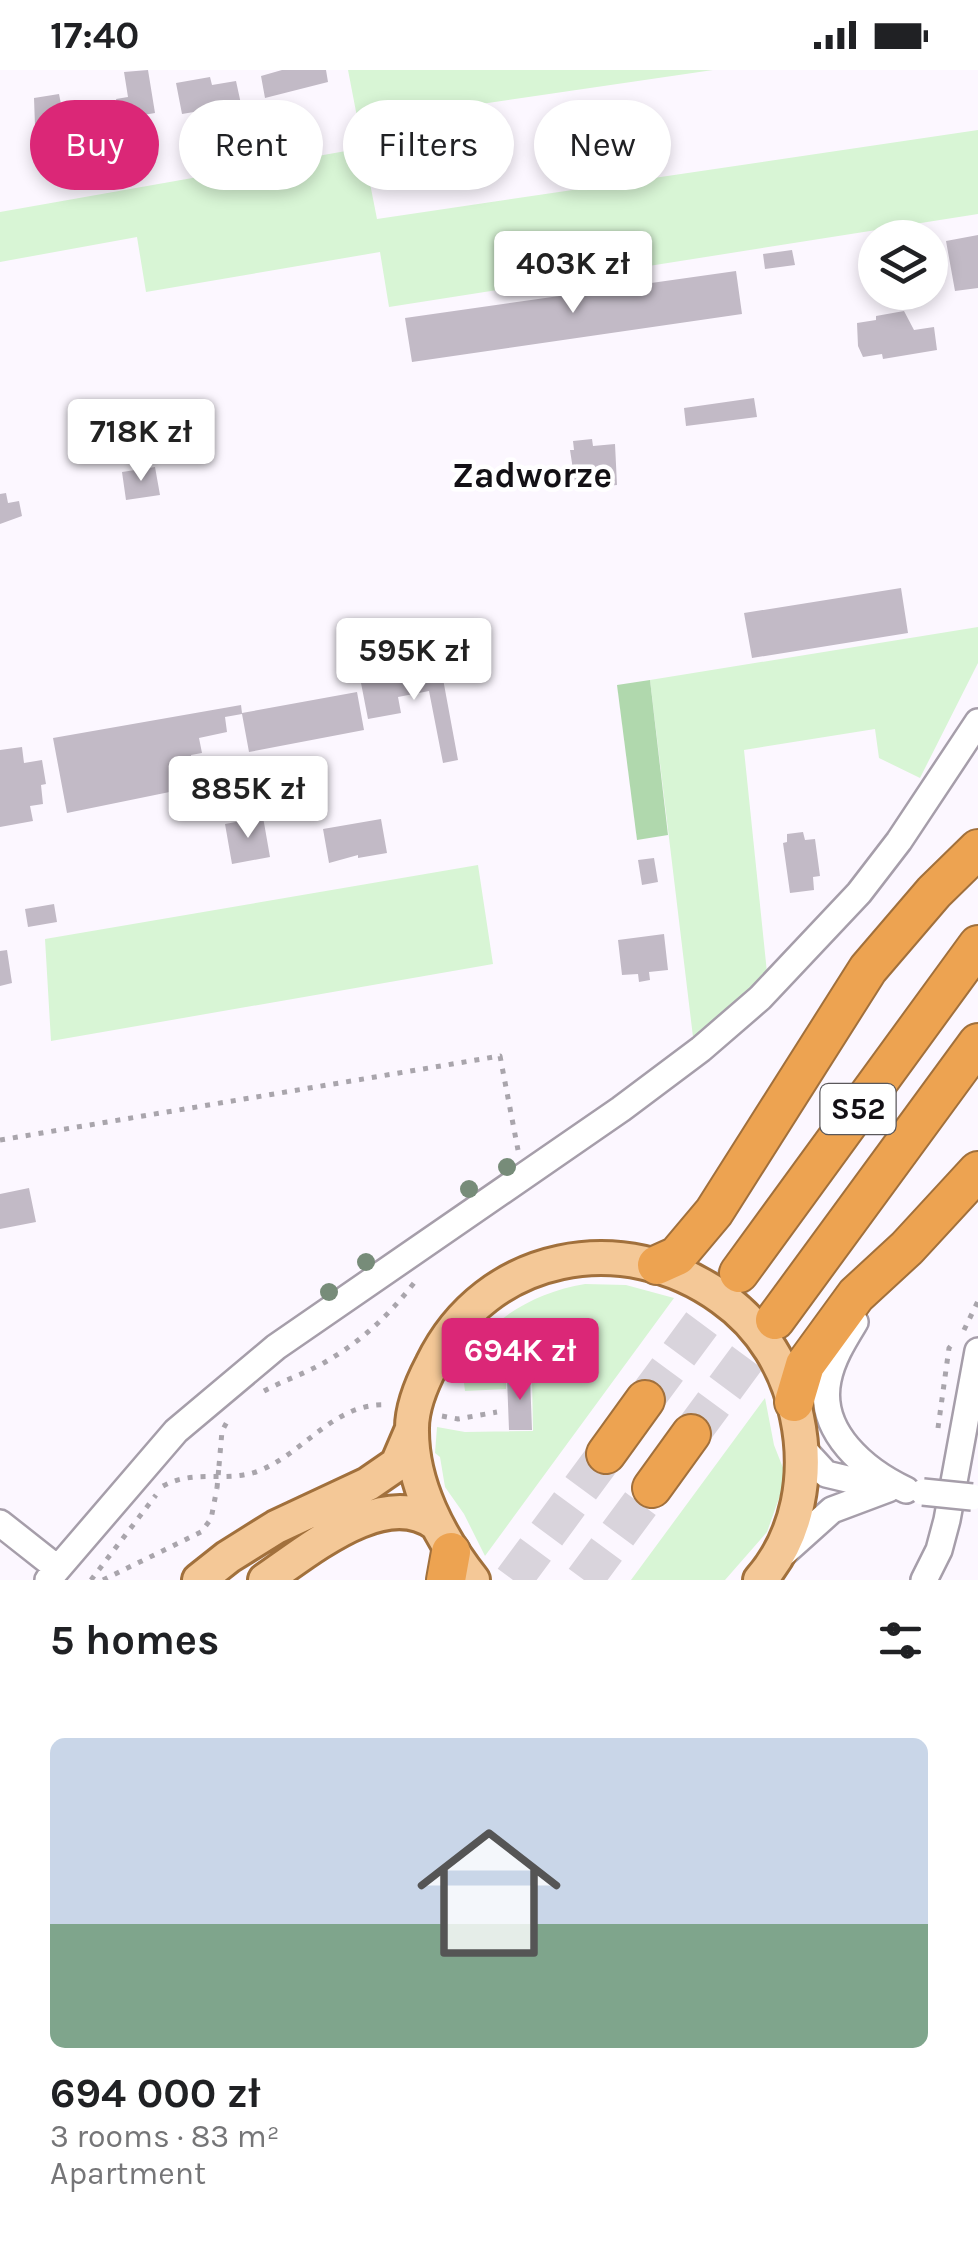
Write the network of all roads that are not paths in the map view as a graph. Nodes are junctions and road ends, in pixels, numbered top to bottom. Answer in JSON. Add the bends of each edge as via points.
{"nodes":[{"id":1,"x":978,"y":722,"type":"edge"},
{"id":2,"x":978,"y":849,"type":"edge"},
{"id":3,"x":978,"y":945,"type":"edge"},
{"id":4,"x":978,"y":1043,"type":"edge"},
{"id":5,"x":978,"y":1171,"type":"edge"},
{"id":6,"x":907,"y":1248,"type":"junction"},
{"id":7,"x":657,"y":1264,"type":"junction"},
{"id":8,"x":739,"y":1272,"type":"tunnel mouth"},
{"id":9,"x":775,"y":1320,"type":"tunnel mouth"},
{"id":10,"x":978,"y":1351,"type":"edge"},
{"id":11,"x":974,"y":1387,"type":"edge"},
{"id":12,"x":645,"y":1400,"type":"tunnel mouth"},
{"id":13,"x":794,"y":1402,"type":"junction"},
{"id":14,"x":414,"y":1417,"type":"junction"},
{"id":15,"x":692,"y":1434,"type":"tunnel mouth"},
{"id":16,"x":803,"y":1449,"type":"junction"},
{"id":17,"x":606,"y":1454,"type":"tunnel mouth"},
{"id":18,"x":652,"y":1488,"type":"tunnel mouth"},
{"id":19,"x":906,"y":1490,"type":"junction"},
{"id":20,"x":975,"y":1497,"type":"edge"},
{"id":21,"x":0,"y":1523,"type":"edge"},
{"id":22,"x":452,"y":1559,"type":"edge"},
{"id":23,"x":769,"y":1570,"type":"edge"},
{"id":24,"x":53,"y":1574,"type":"edge"},
{"id":25,"x":199,"y":1580,"type":"edge"},
{"id":26,"x":266,"y":1580,"type":"edge"},
{"id":27,"x":924,"y":1580,"type":"edge"}],
"edges":[{"from":1,"to":24,"type":"street","via":[[859,892],[780,980],[702,1049],[264,1356],[176,1432]]},
{"from":2,"to":7,"type":"highway","via":[[868,970],[714,1212],[677,1256]]},
{"from":3,"to":8,"type":"highway","number":"S52"},
{"from":4,"to":9,"type":"highway","number":"S52"},
{"from":5,"to":6,"type":"highway"},
{"from":6,"to":13,"type":"highway","via":[[826,1334],[805,1365]]},
{"from":6,"to":19,"type":"street","via":[[839,1348],[827,1394],[843,1441],[884,1480]]},
{"from":7,"to":13,"type":"main road","via":[[710,1288],[749,1321],[780,1366]]},
{"from":7,"to":14,"type":"main road","via":[[618,1257],[560,1262],[490,1294],[448,1334]]},
{"from":10,"to":11,"type":"street"},
{"from":11,"to":27,"type":"street","via":[[947,1520]]},
{"from":12,"to":17,"type":"highway"},
{"from":13,"to":16,"type":"main road"},
{"from":14,"to":22,"type":"main road","via":[[419,1479]]},
{"from":14,"to":25,"type":"main road","via":[[397,1464],[276,1527]]},
{"from":15,"to":18,"type":"highway"},
{"from":16,"to":19,"type":"street","via":[[826,1474]]},
{"from":16,"to":23,"type":"main road","via":[[798,1498]]},
{"from":19,"to":20,"type":"street","bridge":true},
{"from":19,"to":23,"type":"street","via":[[832,1510]]},
{"from":21,"to":24,"type":"street"},
{"from":22,"to":26,"type":"main road","via":[[420,1513],[407,1510],[333,1534]]}]}
